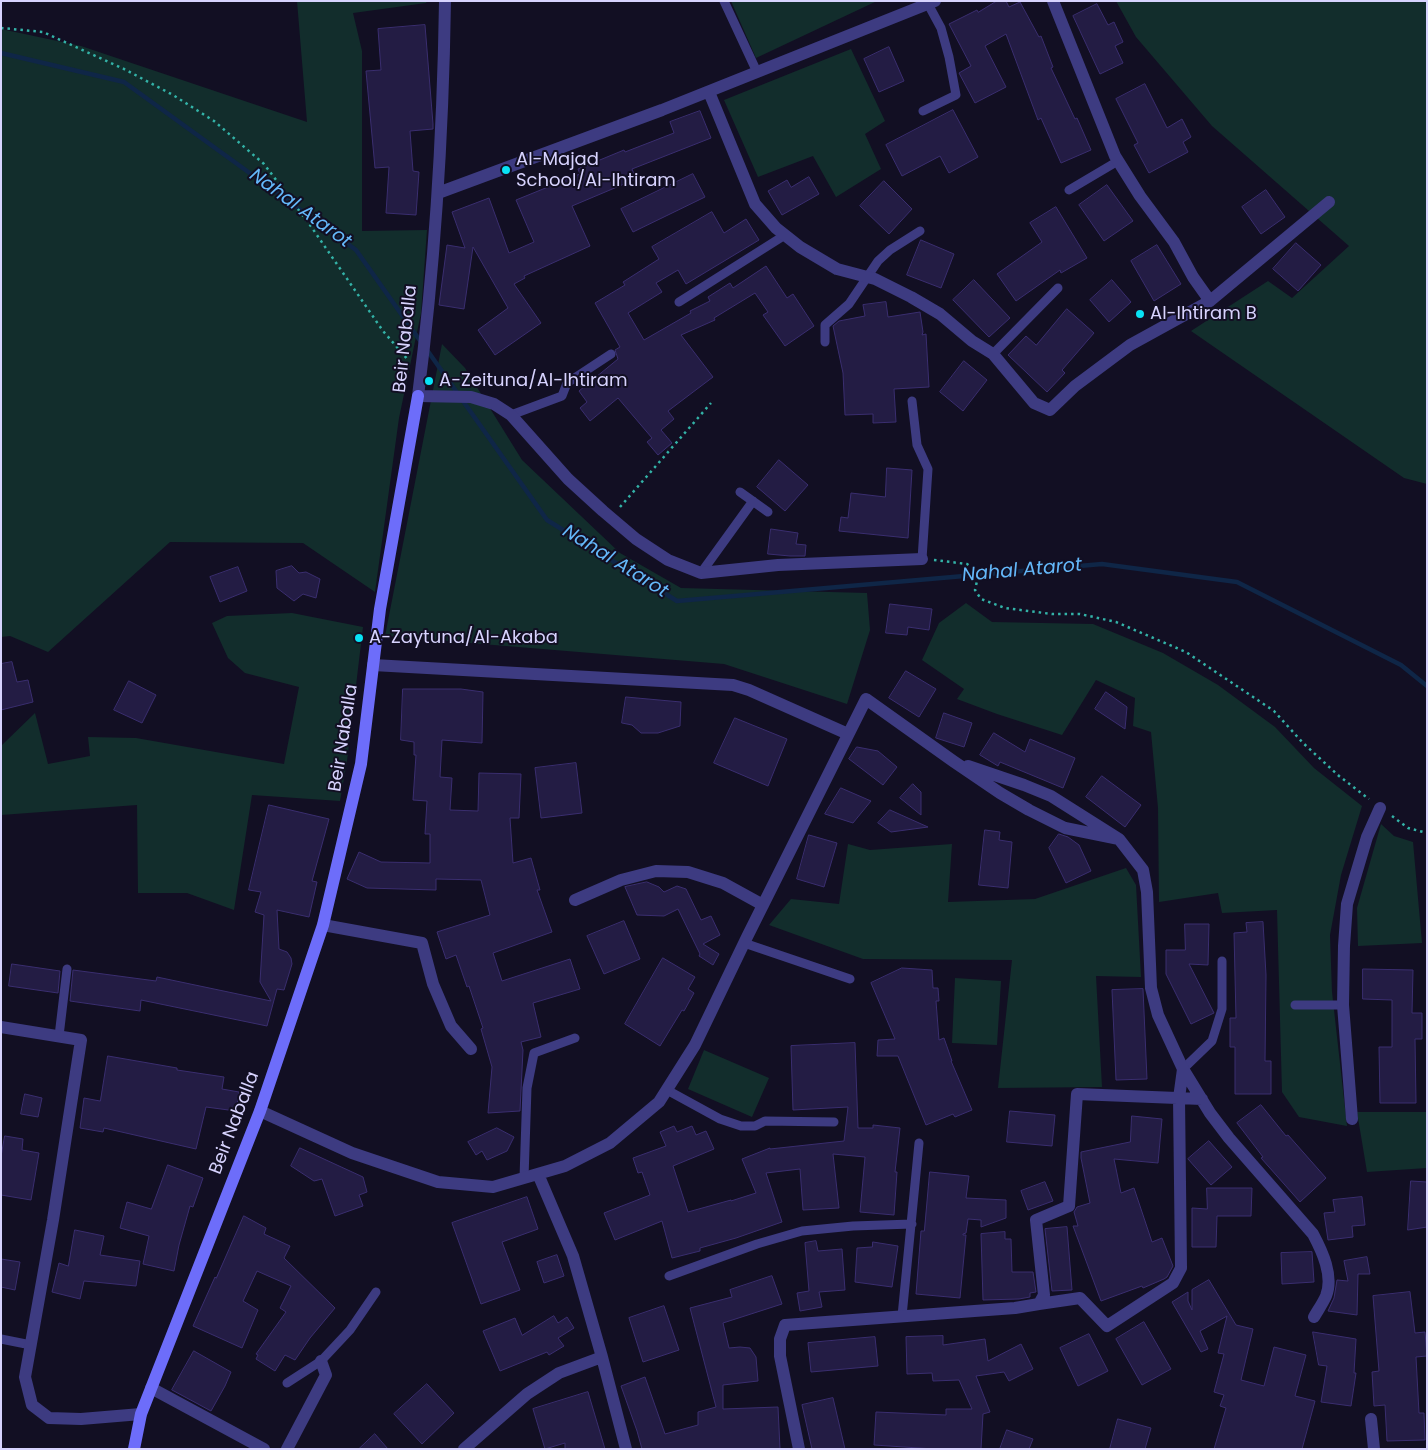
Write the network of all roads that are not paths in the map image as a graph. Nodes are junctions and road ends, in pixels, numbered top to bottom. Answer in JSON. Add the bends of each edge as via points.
{"nodes":[{"id":1,"x":445,"y":1,"type":"edge"},
{"id":2,"x":724,"y":1,"type":"edge"},
{"id":3,"x":1053,"y":1,"type":"edge"},
{"id":4,"x":931,"y":3,"type":"edge"},
{"id":5,"x":757,"y":72,"type":"junction"},
{"id":6,"x":709,"y":92,"type":"junction"},
{"id":7,"x":923,"y":111,"type":"dead end"},
{"id":8,"x":1118,"y":161,"type":"junction"},
{"id":9,"x":1069,"y":190,"type":"dead end"},
{"id":10,"x":438,"y":193,"type":"junction"},
{"id":11,"x":1329,"y":202,"type":"dead end"},
{"id":12,"x":920,"y":231,"type":"dead end"},
{"id":13,"x":785,"y":235,"type":"junction"},
{"id":14,"x":867,"y":277,"type":"junction"},
{"id":15,"x":1058,"y":288,"type":"dead end"},
{"id":16,"x":679,"y":302,"type":"dead end"},
{"id":17,"x":1210,"y":302,"type":"junction"},
{"id":18,"x":825,"y":342,"type":"dead end"},
{"id":19,"x":611,"y":354,"type":"dead end"},
{"id":20,"x":992,"y":354,"type":"junction"},
{"id":21,"x":418,"y":396,"type":"junction"},
{"id":22,"x":912,"y":401,"type":"dead end"},
{"id":23,"x":511,"y":415,"type":"junction"},
{"id":24,"x":740,"y":492,"type":"dead end"},
{"id":25,"x":752,"y":501,"type":"junction"},
{"id":26,"x":768,"y":512,"type":"dead end"},
{"id":27,"x":922,"y":559,"type":"joint"},
{"id":28,"x":701,"y":573,"type":"junction"},
{"id":29,"x":373,"y":665,"type":"junction"},
{"id":30,"x":848,"y":734,"type":"junction"},
{"id":31,"x":953,"y":761,"type":"junction"},
{"id":32,"x":1380,"y":808,"type":"road end"},
{"id":33,"x":1119,"y":839,"type":"junction"},
{"id":34,"x":575,"y":900,"type":"dead end"},
{"id":35,"x":762,"y":905,"type":"junction"},
{"id":36,"x":323,"y":925,"type":"junction"},
{"id":37,"x":744,"y":943,"type":"junction"},
{"id":38,"x":1222,"y":961,"type":"dead end"},
{"id":39,"x":67,"y":969,"type":"dead end"},
{"id":40,"x":850,"y":979,"type":"dead end"},
{"id":41,"x":1295,"y":1005,"type":"dead end"},
{"id":42,"x":1343,"y":1005,"type":"junction"},
{"id":43,"x":1,"y":1026,"type":"edge"},
{"id":44,"x":59,"y":1036,"type":"junction"},
{"id":45,"x":574,"y":1038,"type":"dead end"},
{"id":46,"x":471,"y":1049,"type":"dead end"},
{"id":47,"x":1183,"y":1069,"type":"junction"},
{"id":48,"x":666,"y":1090,"type":"junction"},
{"id":49,"x":1179,"y":1098,"type":"junction"},
{"id":50,"x":1202,"y":1099,"type":"junction"},
{"id":51,"x":260,"y":1111,"type":"junction"},
{"id":52,"x":1352,"y":1119,"type":"dead end"},
{"id":53,"x":834,"y":1122,"type":"dead end"},
{"id":54,"x":919,"y":1143,"type":"dead end"},
{"id":55,"x":538,"y":1174,"type":"junction"},
{"id":56,"x":524,"y":1178,"type":"junction"},
{"id":57,"x":912,"y":1224,"type":"junction"},
{"id":58,"x":669,"y":1276,"type":"dead end"},
{"id":59,"x":376,"y":1292,"type":"dead end"},
{"id":60,"x":1039,"y":1304,"type":"junction"},
{"id":61,"x":902,"y":1316,"type":"junction"},
{"id":62,"x":1314,"y":1317,"type":"dead end"},
{"id":63,"x":1,"y":1339,"type":"edge"},
{"id":64,"x":31,"y":1344,"type":"junction"},
{"id":65,"x":602,"y":1357,"type":"junction"},
{"id":66,"x":321,"y":1361,"type":"junction"},
{"id":67,"x":287,"y":1383,"type":"dead end"},
{"id":68,"x":151,"y":1388,"type":"junction"},
{"id":69,"x":141,"y":1414,"type":"junction"},
{"id":70,"x":1371,"y":1419,"type":"dead end"},
{"id":71,"x":134,"y":1449,"type":"edge"},
{"id":72,"x":264,"y":1449,"type":"edge"},
{"id":73,"x":287,"y":1449,"type":"edge"},
{"id":74,"x":464,"y":1449,"type":"edge"},
{"id":75,"x":626,"y":1449,"type":"edge"},
{"id":76,"x":800,"y":1449,"type":"edge"},
{"id":77,"x":1374,"y":1449,"type":"edge"}],
"edges":[{"from":1,"to":10,"type":"street","name":"Beir Naballa"},
{"from":2,"to":5,"type":"lane"},
{"from":3,"to":8,"type":"street"},
{"from":4,"to":5,"type":"street"},
{"from":4,"to":7,"type":"lane","via":[[949,56],[956,95]]},
{"from":5,"to":6,"type":"street"},
{"from":6,"to":10,"type":"street"},
{"from":6,"to":13,"type":"street","via":[[754,204]]},
{"from":8,"to":9,"type":"lane"},
{"from":8,"to":17,"type":"street","via":[[1174,242]]},
{"from":10,"to":21,"type":"street","name":"Beir Naballa"},
{"from":11,"to":17,"type":"street"},
{"from":12,"to":14,"type":"lane","via":[[890,250]]},
{"from":13,"to":14,"type":"street","via":[[837,269]]},
{"from":13,"to":16,"type":"lane"},
{"from":14,"to":18,"type":"lane","via":[[849,304],[826,325]]},
{"from":14,"to":20,"type":"street","via":[[940,314]]},
{"from":15,"to":20,"type":"lane"},
{"from":17,"to":20,"type":"street","via":[[1130,345],[1074,386],[1050,410],[1034,403]]},
{"from":19,"to":23,"type":"lane","via":[[567,383],[562,396]]},
{"from":21,"to":23,"type":"street","via":[[471,397],[494,404]]},
{"from":21,"to":29,"type":"street","name":"Beir Naballa"},
{"from":22,"to":27,"type":"lane","via":[[917,445],[928,469]]},
{"from":23,"to":28,"type":"street","via":[[568,478],[636,539],[668,560]]},
{"from":24,"to":25,"type":"lane"},
{"from":25,"to":26,"type":"lane"},
{"from":25,"to":28,"type":"lane"},
{"from":27,"to":28,"type":"street","via":[[778,565]]},
{"from":29,"to":30,"type":"street","via":[[733,685]]},
{"from":29,"to":36,"type":"street","name":"Beir Naballa","via":[[361,764]]},
{"from":30,"to":31,"type":"street","via":[[866,699]]},
{"from":30,"to":35,"type":"street"},
{"from":31,"to":33,"type":"street","via":[[1050,796]]},
{"from":31,"to":33,"type":"street","via":[[1000,793],[1065,828]]},
{"from":32,"to":42,"type":"street","via":[[1367,837],[1346,904]]},
{"from":33,"to":47,"type":"street","via":[[1143,870],[1147,892],[1150,988],[1158,1016]]},
{"from":34,"to":35,"type":"street","via":[[621,880],[656,871],[688,872],[723,883]]},
{"from":35,"to":37,"type":"street"},
{"from":36,"to":46,"type":"street","via":[[422,943],[433,984],[451,1026]]},
{"from":36,"to":51,"type":"street","name":"Beir Naballa"},
{"from":37,"to":40,"type":"lane"},
{"from":37,"to":48,"type":"street","via":[[695,1045]]},
{"from":38,"to":47,"type":"lane","via":[[1222,1010],[1212,1042]]},
{"from":39,"to":44,"type":"lane"},
{"from":41,"to":42,"type":"lane"},
{"from":42,"to":52,"type":"street"},
{"from":43,"to":44,"type":"street"},
{"from":44,"to":64,"type":"street","via":[[81,1040]]},
{"from":45,"to":56,"type":"lane","via":[[534,1052],[528,1088]]},
{"from":47,"to":49,"type":"street"},
{"from":47,"to":50,"type":"street"},
{"from":48,"to":53,"type":"lane","via":[[720,1119],[741,1126],[755,1126],[765,1121]]},
{"from":48,"to":55,"type":"street","via":[[659,1102],[610,1143],[565,1166]]},
{"from":49,"to":50,"type":"street"},
{"from":49,"to":60,"type":"street","via":[[1077,1094],[1069,1206],[1036,1220],[1044,1295]]},
{"from":49,"to":60,"type":"street","via":[[1181,1268],[1173,1283],[1107,1326],[1080,1298]]},
{"from":50,"to":62,"type":"street","via":[[1229,1138],[1312,1234],[1322,1250],[1328,1273],[1327,1294]]},
{"from":51,"to":56,"type":"street","via":[[352,1154],[438,1182],[493,1186]]},
{"from":51,"to":68,"type":"street","name":"Beir Naballa"},
{"from":54,"to":57,"type":"lane"},
{"from":55,"to":56,"type":"street"},
{"from":55,"to":65,"type":"street","via":[[573,1256]]},
{"from":57,"to":58,"type":"lane","via":[[802,1232],[757,1244]]},
{"from":57,"to":61,"type":"lane"},
{"from":59,"to":66,"type":"lane","via":[[350,1330]]},
{"from":60,"to":61,"type":"street"},
{"from":61,"to":76,"type":"street","via":[[785,1325],[780,1339],[780,1356]]},
{"from":63,"to":64,"type":"lane"},
{"from":64,"to":69,"type":"street","via":[[25,1378],[32,1405],[48,1418]]},
{"from":65,"to":74,"type":"street","via":[[558,1373],[527,1394]]},
{"from":65,"to":75,"type":"street"},
{"from":66,"to":67,"type":"lane"},
{"from":66,"to":73,"type":"street","via":[[326,1375]]},
{"from":68,"to":69,"type":"street","name":"Beir Naballa"},
{"from":68,"to":72,"type":"street"},
{"from":69,"to":71,"type":"street","name":"Beir Naballa"},
{"from":70,"to":77,"type":"street"}]}
